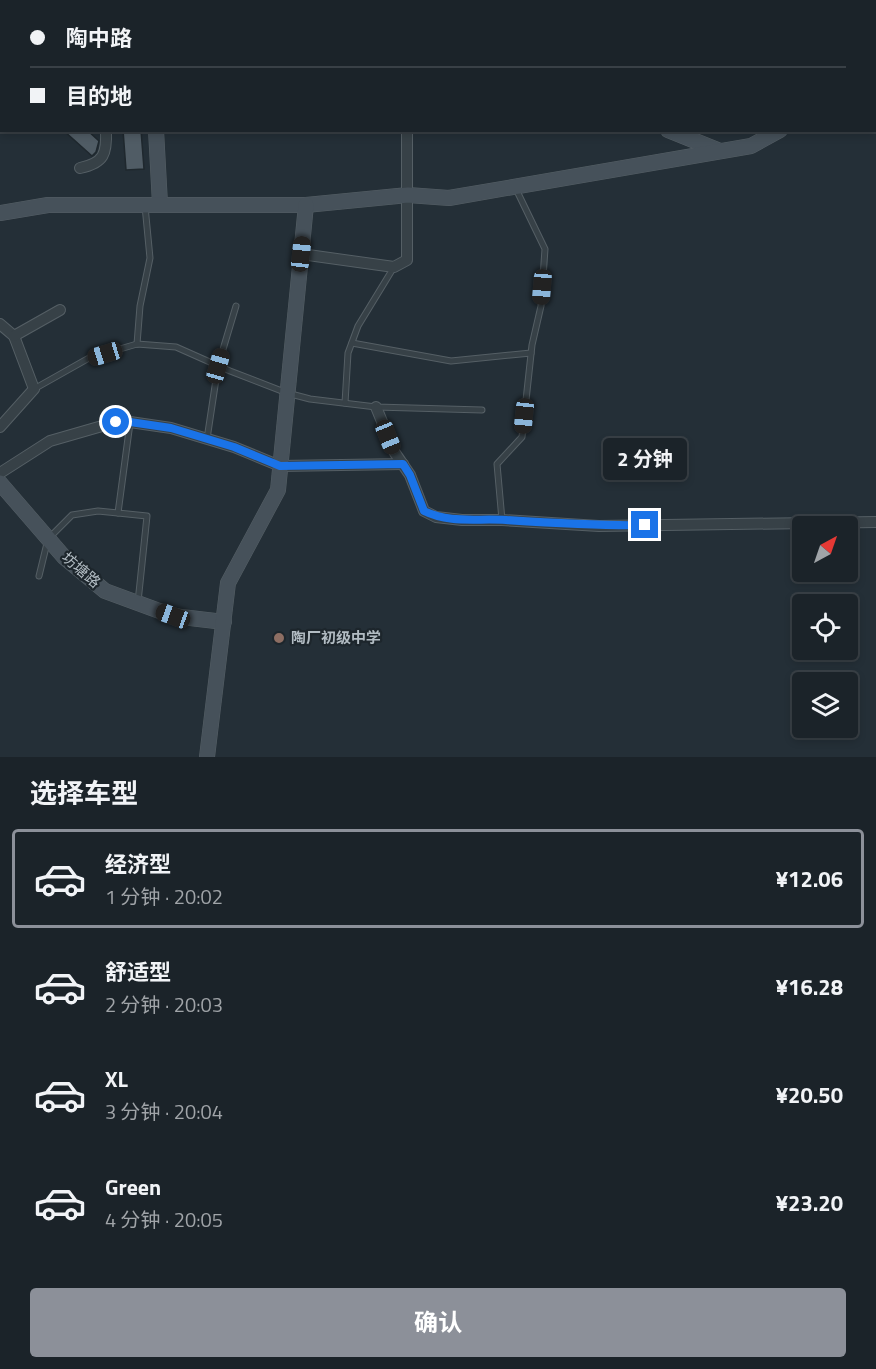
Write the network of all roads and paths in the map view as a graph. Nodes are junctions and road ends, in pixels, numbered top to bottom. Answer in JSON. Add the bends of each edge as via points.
{"nodes":[{"id":1,"x":106,"y":132,"type":"edge"},
{"id":2,"x":156,"y":132,"type":"edge"},
{"id":3,"x":407,"y":132,"type":"edge"},
{"id":4,"x":673,"y":132,"type":"edge"},
{"id":5,"x":776,"y":132,"type":"edge"},
{"id":6,"x":720,"y":151,"type":"junction"},
{"id":7,"x":80,"y":168,"type":"dead end"},
{"id":8,"x":515,"y":187,"type":"junction"},
{"id":9,"x":408,"y":195,"type":"junction"},
{"id":10,"x":152,"y":204,"type":"junction"},
{"id":11,"x":306,"y":205,"type":"junction"},
{"id":12,"x":0,"y":213,"type":"edge"},
{"id":13,"x":301,"y":254,"type":"junction"},
{"id":14,"x":394,"y":267,"type":"junction"},
{"id":15,"x":236,"y":306,"type":"dead end"},
{"id":16,"x":60,"y":310,"type":"dead end"},
{"id":17,"x":0,"y":324,"type":"edge"},
{"id":18,"x":14,"y":336,"type":"junction"},
{"id":19,"x":352,"y":343,"type":"junction"},
{"id":20,"x":137,"y":344,"type":"junction"},
{"id":21,"x":531,"y":353,"type":"junction"},
{"id":22,"x":218,"y":366,"type":"junction"},
{"id":23,"x":34,"y":389,"type":"junction"},
{"id":24,"x":287,"y":393,"type":"junction"},
{"id":25,"x":345,"y":403,"type":"junction"},
{"id":26,"x":376,"y":407,"type":"junction"},
{"id":27,"x":482,"y":410,"type":"dead end"},
{"id":28,"x":130,"y":422,"type":"junction"},
{"id":29,"x":0,"y":427,"type":"edge"},
{"id":30,"x":207,"y":439,"type":"junction"},
{"id":31,"x":403,"y":464,"type":"junction"},
{"id":32,"x":280,"y":466,"type":"junction"},
{"id":33,"x":0,"y":473,"type":"edge"},
{"id":34,"x":0,"y":483,"type":"edge"},
{"id":35,"x":118,"y":513,"type":"junction"},
{"id":36,"x":502,"y":520,"type":"junction"},
{"id":37,"x":876,"y":522,"type":"edge"},
{"id":38,"x":48,"y":538,"type":"junction"},
{"id":39,"x":39,"y":576,"type":"dead end"},
{"id":40,"x":138,"y":603,"type":"junction"},
{"id":41,"x":224,"y":622,"type":"junction"},
{"id":42,"x":207,"y":757,"type":"edge"}],
"edges":[{"from":1,"to":7,"type":"street","via":[[103,156]]},
{"from":2,"to":10,"type":"street"},
{"from":3,"to":9,"type":"street"},
{"from":4,"to":6,"type":"street"},
{"from":5,"to":6,"type":"street","via":[[751,146]]},
{"from":6,"to":8,"type":"street"},
{"from":8,"to":9,"type":"street","via":[[449,198]]},
{"from":8,"to":21,"type":"lane","via":[[545,249],[541,306]]},
{"from":9,"to":11,"type":"street"},
{"from":9,"to":14,"type":"street","via":[[407,260]]},
{"from":10,"to":11,"type":"street"},
{"from":10,"to":12,"type":"street","via":[[48,205]]},
{"from":10,"to":20,"type":"lane","via":[[150,258]]},
{"from":11,"to":13,"type":"street"},
{"from":13,"to":14,"type":"street"},
{"from":13,"to":24,"type":"street"},
{"from":14,"to":19,"type":"lane"},
{"from":15,"to":22,"type":"lane"},
{"from":16,"to":18,"type":"street"},
{"from":17,"to":18,"type":"street"},
{"from":18,"to":23,"type":"street"},
{"from":19,"to":21,"type":"lane","via":[[451,361]]},
{"from":19,"to":25,"type":"lane"},
{"from":20,"to":22,"type":"lane","via":[[176,347]]},
{"from":20,"to":23,"type":"lane","via":[[89,358]]},
{"from":21,"to":36,"type":"lane","via":[[522,437],[497,464]]},
{"from":22,"to":24,"type":"lane"},
{"from":22,"to":30,"type":"lane"},
{"from":23,"to":29,"type":"street"},
{"from":24,"to":25,"type":"lane"},
{"from":24,"to":32,"type":"street"},
{"from":25,"to":26,"type":"lane"},
{"from":26,"to":27,"type":"lane"},
{"from":26,"to":31,"type":"street"},
{"from":28,"to":30,"type":"street"},
{"from":28,"to":33,"type":"street","via":[[116,422],[50,441]]},
{"from":28,"to":35,"type":"lane"},
{"from":30,"to":32,"type":"street"},
{"from":31,"to":32,"type":"street"},
{"from":31,"to":36,"type":"street","via":[[424,511],[436,517]]},
{"from":32,"to":41,"type":"street","via":[[278,490],[228,583]]},
{"from":34,"to":38,"type":"street","name":"坊塘路"},
{"from":35,"to":38,"type":"lane","via":[[72,515]]},
{"from":35,"to":40,"type":"lane","via":[[147,516]]},
{"from":36,"to":37,"type":"street","via":[[599,526]]},
{"from":38,"to":39,"type":"lane"},
{"from":38,"to":40,"type":"street","name":"坊塘路","via":[[64,557],[105,591]]},
{"from":40,"to":41,"type":"street","name":"坊塘路","via":[[173,616]]},
{"from":41,"to":42,"type":"street"}]}
